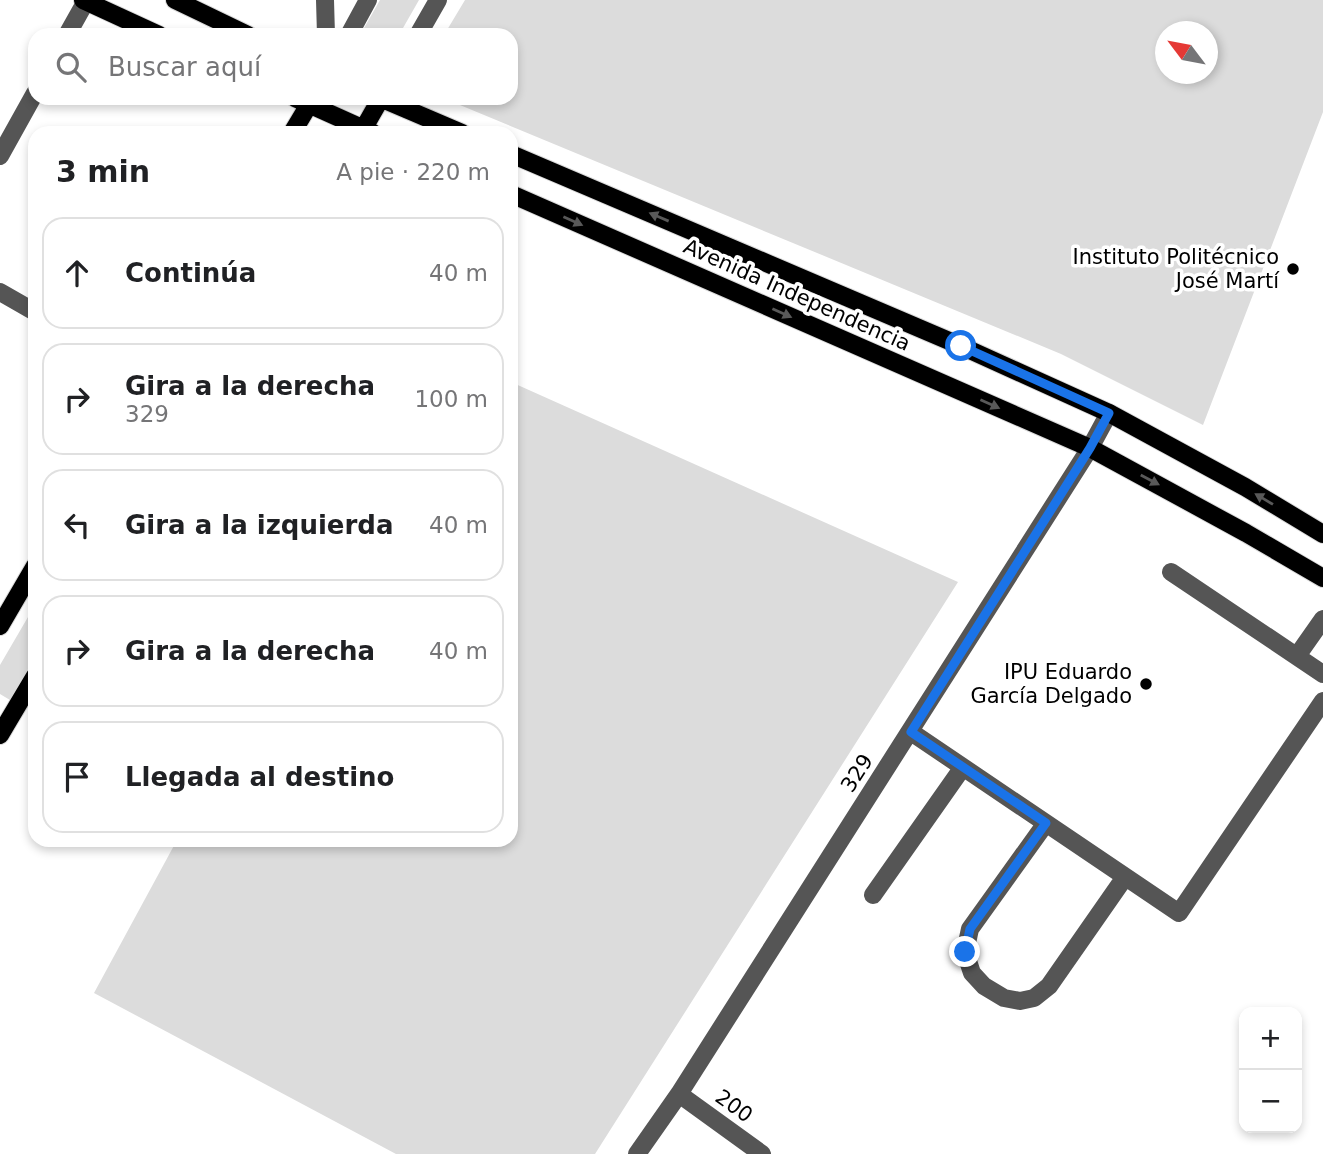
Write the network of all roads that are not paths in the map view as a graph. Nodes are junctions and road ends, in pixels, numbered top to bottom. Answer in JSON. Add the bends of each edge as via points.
{"nodes":[{"id":1,"x":175,"y":0,"type":"edge"},
{"id":2,"x":325,"y":0,"type":"edge"},
{"id":3,"x":368,"y":0,"type":"edge"},
{"id":4,"x":438,"y":0,"type":"edge"},
{"id":5,"x":84,"y":1,"type":"edge"},
{"id":6,"x":70,"y":28,"type":"edge"},
{"id":7,"x":144,"y":28,"type":"edge"},
{"id":8,"x":233,"y":28,"type":"edge"},
{"id":9,"x":326,"y":28,"type":"edge"},
{"id":10,"x":353,"y":28,"type":"edge"},
{"id":11,"x":422,"y":28,"type":"edge"},
{"id":12,"x":28,"y":105,"type":"edge"},
{"id":13,"x":303,"y":105,"type":"edge"},
{"id":14,"x":315,"y":105,"type":"edge"},
{"id":15,"x":378,"y":105,"type":"edge"},
{"id":16,"x":397,"y":105,"type":"edge"},
{"id":17,"x":295,"y":126,"type":"edge"},
{"id":18,"x":355,"y":126,"type":"edge"},
{"id":19,"x":369,"y":126,"type":"edge"},
{"id":20,"x":446,"y":126,"type":"edge"},
{"id":21,"x":0,"y":156,"type":"edge"},
{"id":22,"x":518,"y":157,"type":"edge"},
{"id":23,"x":518,"y":197,"type":"edge"},
{"id":24,"x":0,"y":292,"type":"edge"},
{"id":25,"x":28,"y":308,"type":"edge"},
{"id":26,"x":1109,"y":413,"type":"junction"},
{"id":27,"x":1090,"y":448,"type":"junction"},
{"id":28,"x":1323,"y":534,"type":"edge"},
{"id":29,"x":1171,"y":572,"type":"dead end"},
{"id":30,"x":28,"y":578,"type":"edge"},
{"id":31,"x":1323,"y":578,"type":"edge"},
{"id":32,"x":1323,"y":619,"type":"edge"},
{"id":33,"x":0,"y":626,"type":"edge"},
{"id":34,"x":1297,"y":656,"type":"junction"},
{"id":35,"x":1323,"y":674,"type":"edge"},
{"id":36,"x":28,"y":688,"type":"edge"},
{"id":37,"x":1323,"y":701,"type":"edge"},
{"id":38,"x":911,"y":732,"type":"junction"},
{"id":39,"x":0,"y":735,"type":"edge"},
{"id":40,"x":963,"y":767,"type":"junction"},
{"id":41,"x":1046,"y":823,"type":"junction"},
{"id":42,"x":1125,"y":877,"type":"junction"},
{"id":43,"x":873,"y":895,"type":"dead end"},
{"id":44,"x":679,"y":1094,"type":"junction"},
{"id":45,"x":637,"y":1154,"type":"edge"},
{"id":46,"x":762,"y":1154,"type":"edge"}],
"edges":[{"from":1,"to":8,"type":"main road"},
{"from":2,"to":9,"type":"street"},
{"from":3,"to":10,"type":"street"},
{"from":4,"to":11,"type":"street"},
{"from":5,"to":6,"type":"street"},
{"from":5,"to":7,"type":"main road"},
{"from":12,"to":21,"type":"street"},
{"from":13,"to":17,"type":"main road"},
{"from":14,"to":18,"type":"main road"},
{"from":15,"to":19,"type":"main road"},
{"from":16,"to":20,"type":"main road"},
{"from":26,"to":22,"type":"main road","name":"Avenida Independencia","one_way":true},
{"from":23,"to":27,"type":"main road","name":"Avenida Independencia","one_way":true},
{"from":24,"to":25,"type":"street"},
{"from":26,"to":27,"type":"street","name":"329"},
{"from":28,"to":26,"type":"main road","name":"Avenida Independencia","one_way":true},
{"from":27,"to":31,"type":"main road","name":"Avenida Independencia","one_way":true},
{"from":27,"to":38,"type":"street","name":"329"},
{"from":29,"to":34,"type":"street"},
{"from":30,"to":33,"type":"main road"},
{"from":32,"to":34,"type":"street"},
{"from":34,"to":35,"type":"street"},
{"from":36,"to":39,"type":"main road"},
{"from":37,"to":42,"type":"street","via":[[1179,913]]},
{"from":38,"to":40,"type":"street"},
{"from":38,"to":44,"type":"street","name":"329"},
{"from":40,"to":41,"type":"street"},
{"from":40,"to":43,"type":"street"},
{"from":41,"to":42,"type":"street"},
{"from":41,"to":42,"type":"street","via":[[970,929],[965,952],[972,973],[984,986],[1004,998],[1034,998],[1049,986]]},
{"from":44,"to":45,"type":"street","name":"329"},
{"from":44,"to":46,"type":"street","name":"200"}]}
